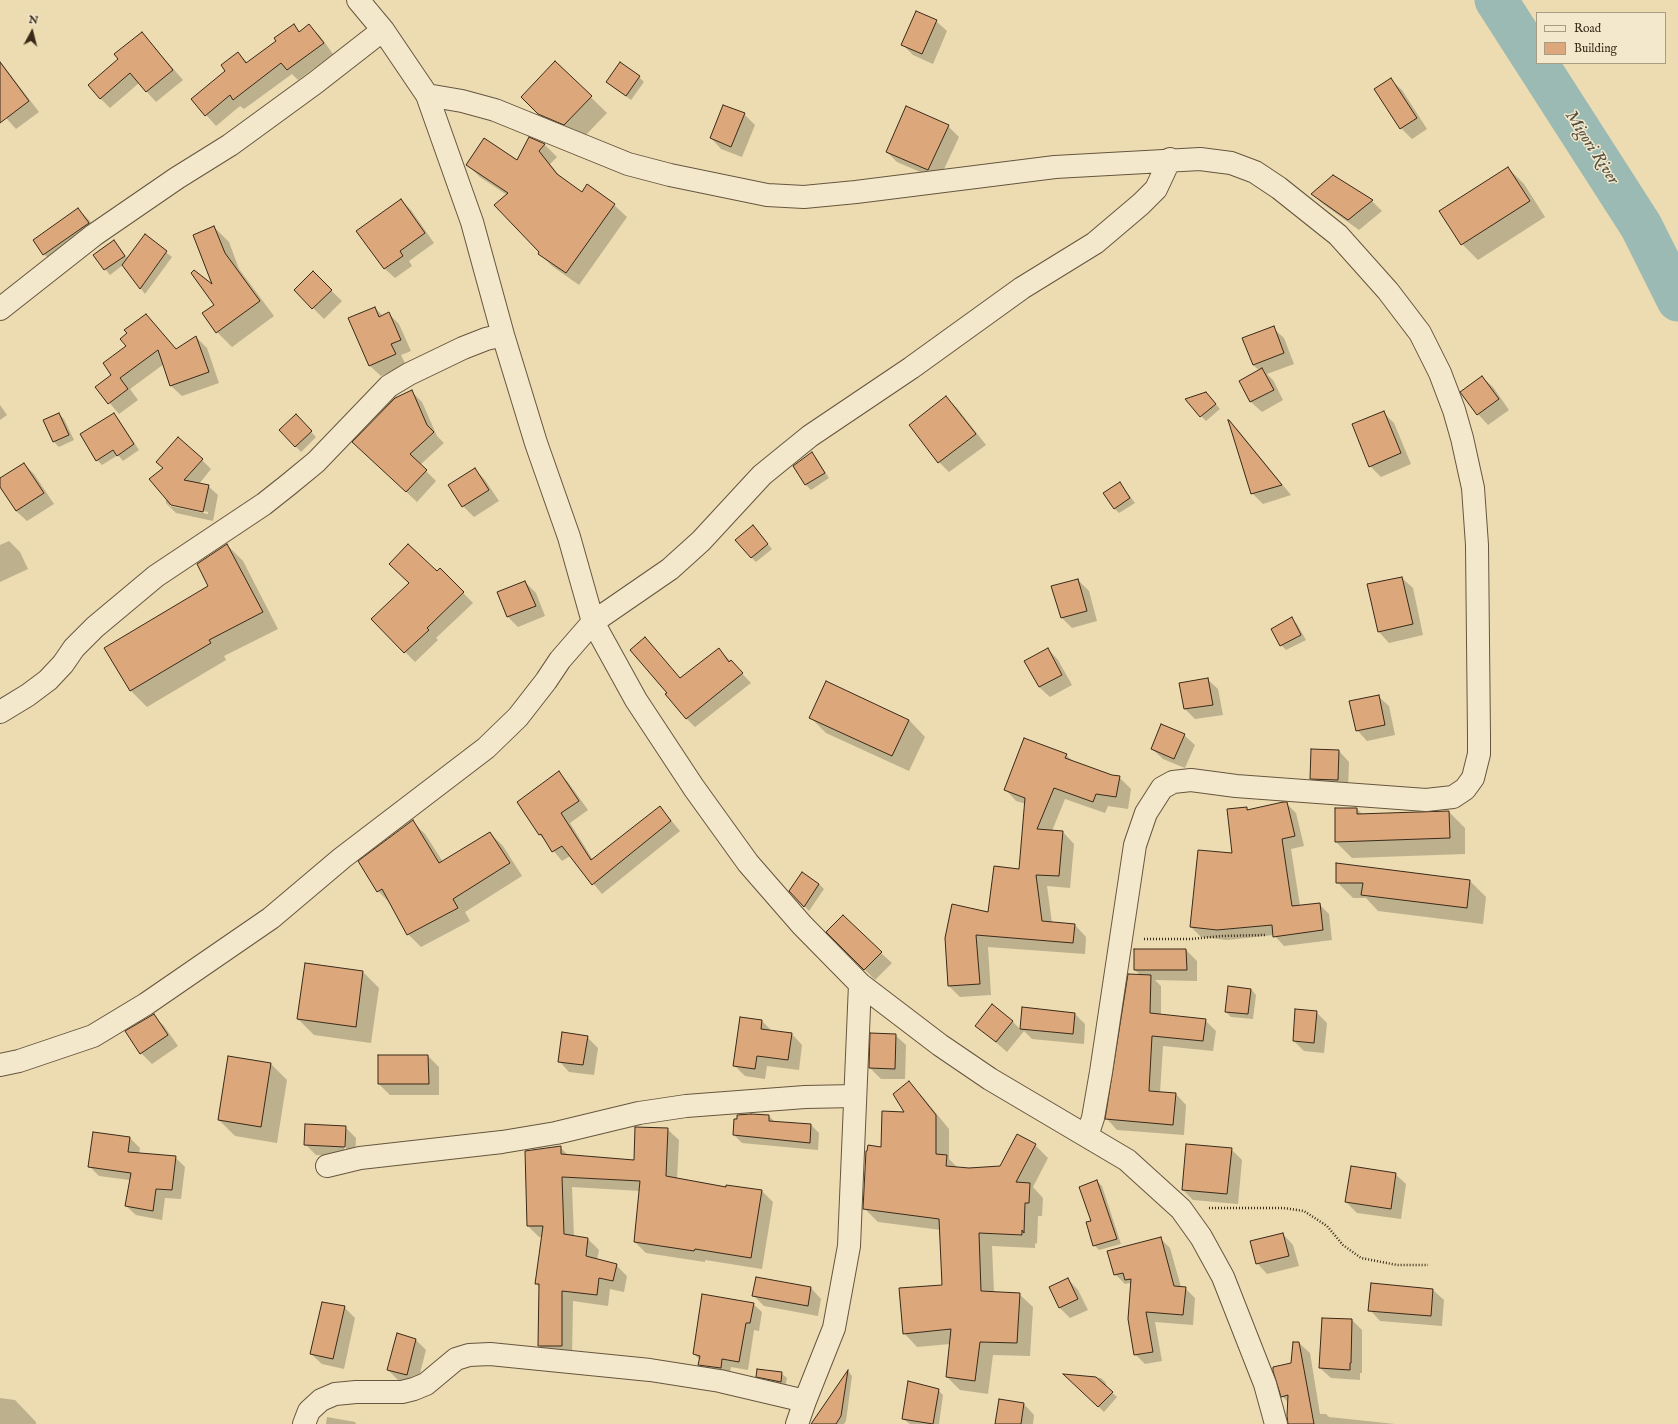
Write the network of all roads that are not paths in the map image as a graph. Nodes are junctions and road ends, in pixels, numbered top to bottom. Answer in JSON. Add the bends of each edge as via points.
{"nodes":[{"id":1,"x":358,"y":0,"type":"edge"},
{"id":2,"x":383,"y":30,"type":"junction"},
{"id":3,"x":427,"y":95,"type":"junction"},
{"id":4,"x":1170,"y":160,"type":"junction"},
{"id":5,"x":0,"y":309,"type":"edge"},
{"id":6,"x":502,"y":334,"type":"junction"},
{"id":7,"x":593,"y":622,"type":"junction"},
{"id":8,"x":0,"y":712,"type":"edge"},
{"id":9,"x":860,"y":984,"type":"junction"},
{"id":10,"x":0,"y":1065,"type":"edge"},
{"id":11,"x":855,"y":1096,"type":"junction"},
{"id":12,"x":1086,"y":1136,"type":"junction"},
{"id":13,"x":327,"y":1166,"type":"dead end"},
{"id":14,"x":805,"y":1401,"type":"junction"},
{"id":15,"x":304,"y":1424,"type":"edge"},
{"id":16,"x":797,"y":1424,"type":"edge"},
{"id":17,"x":1276,"y":1424,"type":"edge"}],
"edges":[{"from":1,"to":2,"type":"street"},
{"from":2,"to":3,"type":"street"},
{"from":2,"to":5,"type":"street","via":[[236,141],[94,235]]},
{"from":3,"to":4,"type":"street","via":[[495,110],[628,164],[767,195],[804,197],[1055,167]]},
{"from":3,"to":6,"type":"street","via":[[472,222]]},
{"from":4,"to":7,"type":"street","via":[[1156,189],[1095,243],[1022,288],[911,368],[810,436],[762,476],[701,541],[670,569]]},
{"from":4,"to":12,"type":"street","via":[[1200,159],[1231,163],[1255,172],[1279,188],[1338,235],[1388,291],[1420,333],[1454,410],[1473,488],[1477,552],[1479,754],[1473,778],[1464,789],[1453,797],[1426,800],[1236,786],[1190,780],[1173,782],[1162,788],[1146,813],[1135,845],[1101,1072],[1093,1118]]},
{"from":6,"to":7,"type":"street","via":[[569,537]]},
{"from":6,"to":8,"type":"street","via":[[463,348],[389,386],[316,462],[264,504],[156,576],[95,627],[48,680]]},
{"from":7,"to":9,"type":"street","via":[[636,700],[694,788],[748,863],[802,926]]},
{"from":7,"to":10,"type":"street","via":[[560,660],[518,717],[486,748],[342,858],[271,918],[146,1004],[93,1036]]},
{"from":9,"to":11,"type":"street"},
{"from":9,"to":12,"type":"street","via":[[940,1045],[990,1079]]},
{"from":11,"to":13,"type":"street","via":[[686,1106],[638,1113],[556,1133],[502,1142],[360,1158]]},
{"from":11,"to":14,"type":"street","via":[[849,1246],[842,1292],[834,1328]]},
{"from":12,"to":17,"type":"street","via":[[1127,1160],[1181,1209],[1201,1237],[1223,1277],[1265,1384]]},
{"from":14,"to":15,"type":"street","via":[[720,1381],[650,1370],[490,1354],[469,1355],[456,1359],[426,1384],[414,1389],[402,1392],[335,1394],[321,1400],[309,1411]]},
{"from":14,"to":16,"type":"street"}]}
